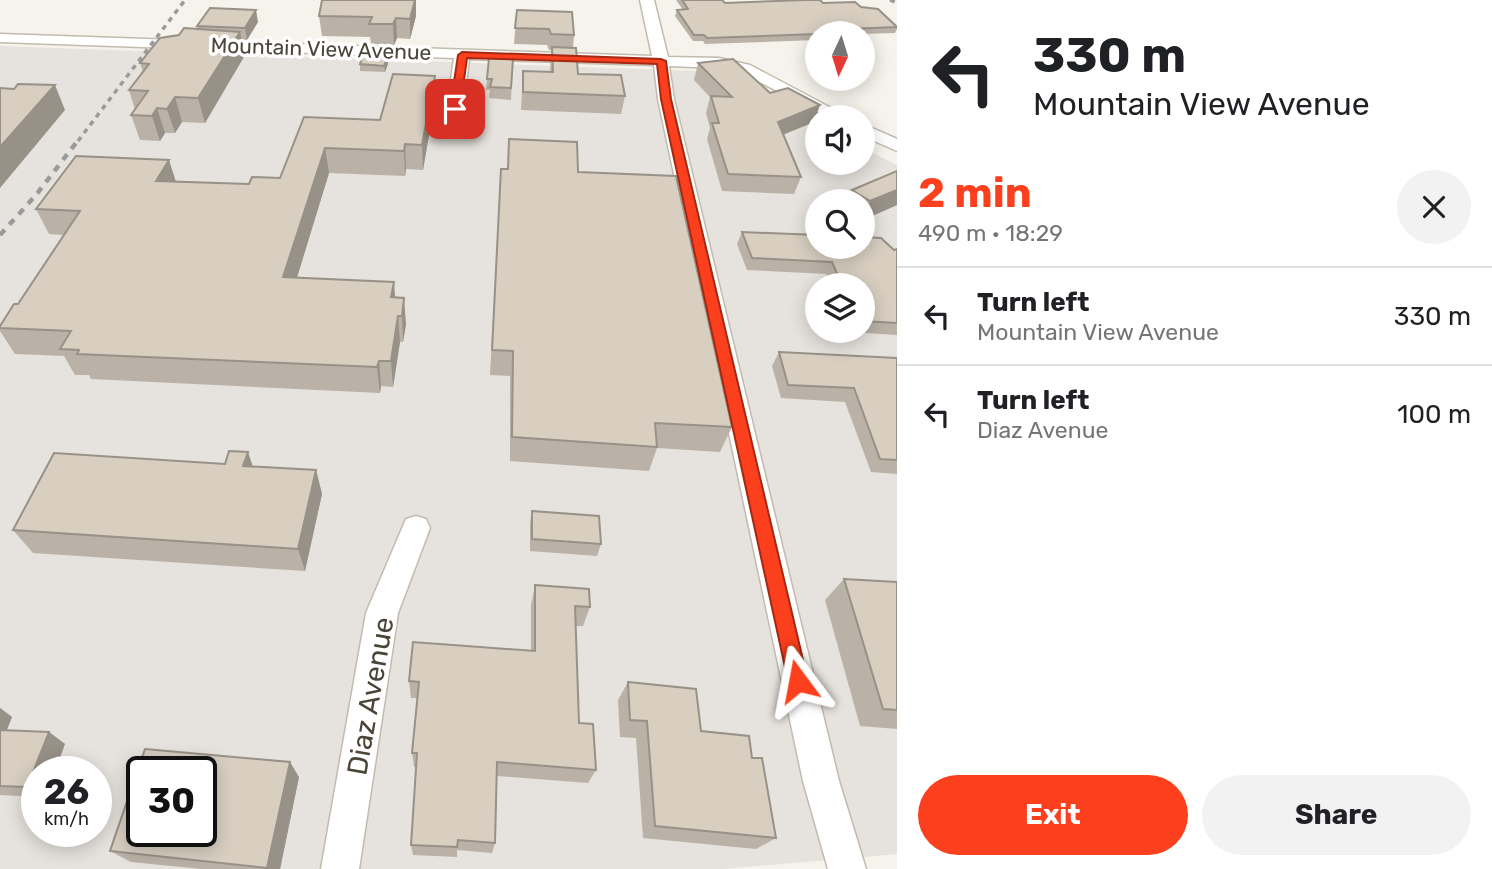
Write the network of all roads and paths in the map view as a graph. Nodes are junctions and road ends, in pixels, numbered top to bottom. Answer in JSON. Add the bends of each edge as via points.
{"nodes":[{"id":1,"x":647,"y":0,"type":"edge"},
{"id":2,"x":0,"y":38,"type":"edge"},
{"id":3,"x":462,"y":55,"type":"junction"},
{"id":4,"x":661,"y":61,"type":"junction"},
{"id":5,"x":817,"y":105,"type":"edge"},
{"id":6,"x":465,"y":125,"type":"dead end"},
{"id":7,"x":875,"y":135,"type":"edge"},
{"id":8,"x":897,"y":146,"type":"edge"},
{"id":9,"x":416,"y":528,"type":"dead end"},
{"id":10,"x":340,"y":869,"type":"edge"},
{"id":11,"x":847,"y":869,"type":"edge"}],
"edges":[{"from":1,"to":4,"type":"street"},
{"from":2,"to":3,"type":"street","name":"Mountain View Avenue"},
{"from":3,"to":4,"type":"street","name":"Mountain View Avenue"},
{"from":3,"to":6,"type":"street","via":[[455,109]]},
{"from":4,"to":5,"type":"street","name":"Mountain View Avenue","via":[[745,68]]},
{"from":4,"to":11,"type":"street","via":[[821,781]]},
{"from":7,"to":8,"type":"street"},
{"from":9,"to":10,"type":"street","name":"Diaz Avenue","via":[[382,613]]}]}
